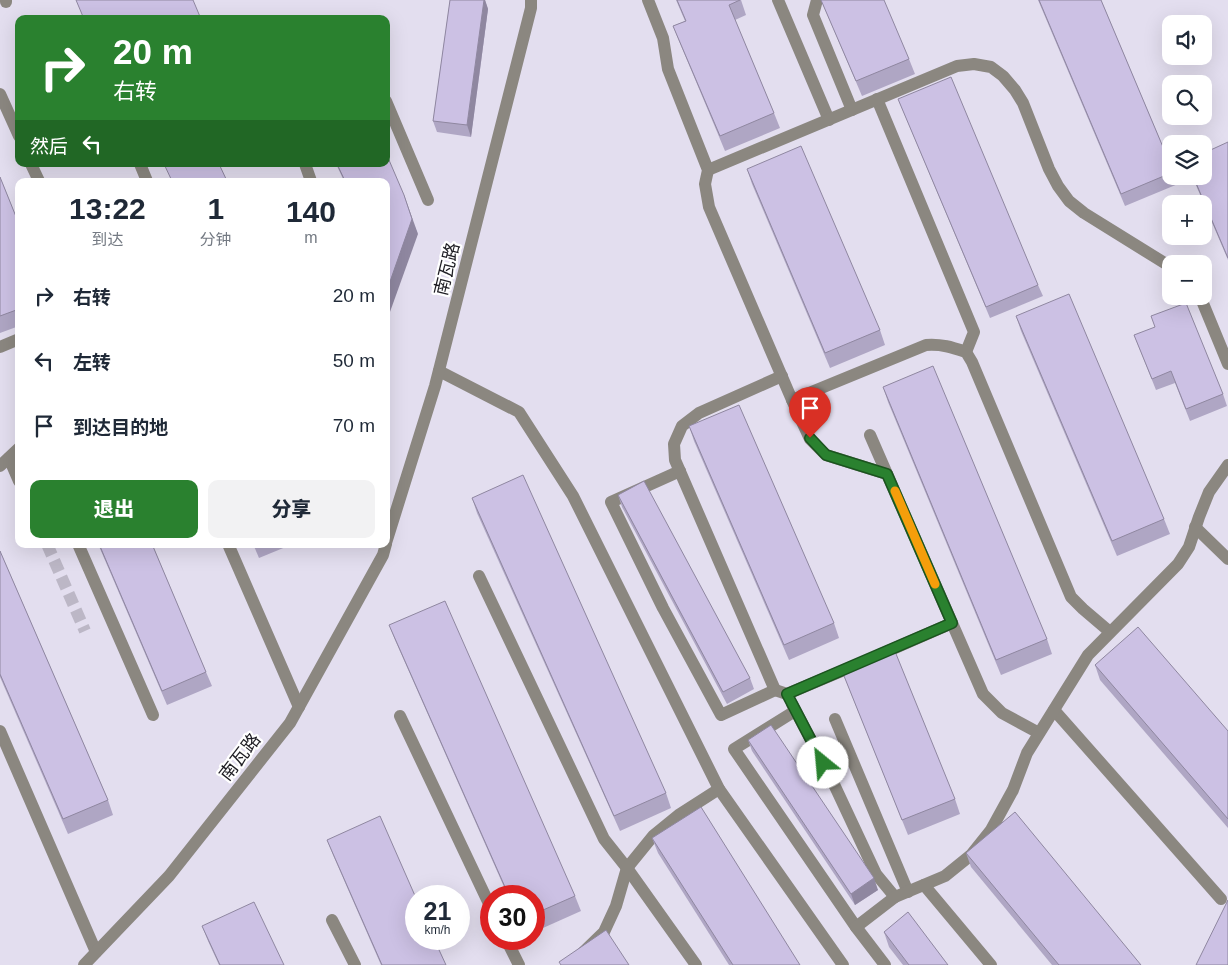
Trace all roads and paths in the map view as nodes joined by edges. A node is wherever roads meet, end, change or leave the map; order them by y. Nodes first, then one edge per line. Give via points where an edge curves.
1 (531, 0) edge
2 (648, 0) edge
3 (778, 0) edge
4 (816, 0) edge
5 (0, 94) edge
6 (878, 99) junction
7 (390, 110) edge
8 (852, 110) junction
9 (829, 120) junction
10 (15, 127) edge
11 (708, 170) junction
12 (428, 200) dead end
13 (1162, 261) edge
14 (1204, 305) edge
15 (15, 341) edge
16 (0, 347) edge
17 (966, 352) junction
18 (1228, 364) edge
19 (439, 371) junction
20 (782, 376) junction
21 (792, 400) junction
22 (870, 435) dead end
23 (15, 452) edge
24 (4, 462) edge
25 (1228, 465) edge
26 (680, 471) junction
27 (887, 474) junction
28 (15, 476) edge
29 (1195, 527) junction
30 (390, 531) edge
31 (80, 548) edge
32 (230, 548) edge
33 (385, 548) edge
34 (1228, 560) edge
35 (479, 576) dead end
36 (952, 623) junction
37 (1110, 632) junction
38 (781, 692) junction
39 (299, 707) junction
40 (1054, 710) junction
41 (795, 711) junction
42 (154, 715) dead end
43 (400, 716) dead end
44 (835, 719) dead end
45 (0, 731) edge
46 (1040, 733) junction
47 (719, 789) junction
48 (627, 868) junction
49 (480, 885) edge
50 (924, 885) junction
51 (908, 892) junction
52 (895, 897) junction
53 (1221, 899) dead end
54 (332, 920) dead end
55 (856, 927) junction
56 (512, 950) edge
57 (96, 952) junction
58 (84, 965) edge
59 (355, 965) edge
60 (519, 965) edge
61 (570, 965) edge
62 (696, 965) edge
63 (843, 965) edge
64 (885, 965) edge
65 (991, 965) edge

1 - 19 street, 南瓦路
2 - 11 street via 663,38 668,69
3 - 9 street
4 - 8 street via 813,15
5 - 10 street
6 - 8 street
6 - 13 street via 957,66 991,67 1003,76 1023,103 1049,169 1069,201
6 - 17 street via 974,332
7 - 12 street
8 - 9 street
9 - 11 street
11 - 20 street via 705,184 709,206
14 - 18 street
15 - 16 street
17 - 21 street via 938,344 926,345
17 - 37 street via 1071,597
19 - 30 street, 南瓦路
19 - 47 street via 518,412 573,496
20 - 21 street
20 - 26 street via 699,413 682,426 674,444
21 - 27 street via 810,438 826,455
22 - 27 street
23 - 24 street
24 - 28 street
25 - 29 street via 1209,492
26 - 38 street
26 - 38 street via 611,502 720,715
27 - 36 street
29 - 34 street
29 - 37 street via 1178,564
31 - 42 street
32 - 39 street
33 - 39 street, 南瓦路
35 - 48 street via 604,839
36 - 38 street
36 - 46 street via 983,694 1002,713
37 - 40 street via 1088,655
38 - 41 street
39 - 57 street, 南瓦路 via 290,723 169,876
40 - 46 street
40 - 53 street
41 - 52 street via 876,874
41 - 55 street via 734,749
43 - 49 street
44 - 51 street
45 - 57 street
46 - 50 street via 1027,753 1013,790 991,830 971,855 945,876
47 - 48 street via 680,814 654,836
47 - 63 street
48 - 61 street via 604,932
48 - 62 street
50 - 51 street
50 - 65 street
51 - 52 street
52 - 55 street
54 - 59 street
55 - 64 street
56 - 60 street
57 - 58 street, 南瓦路

